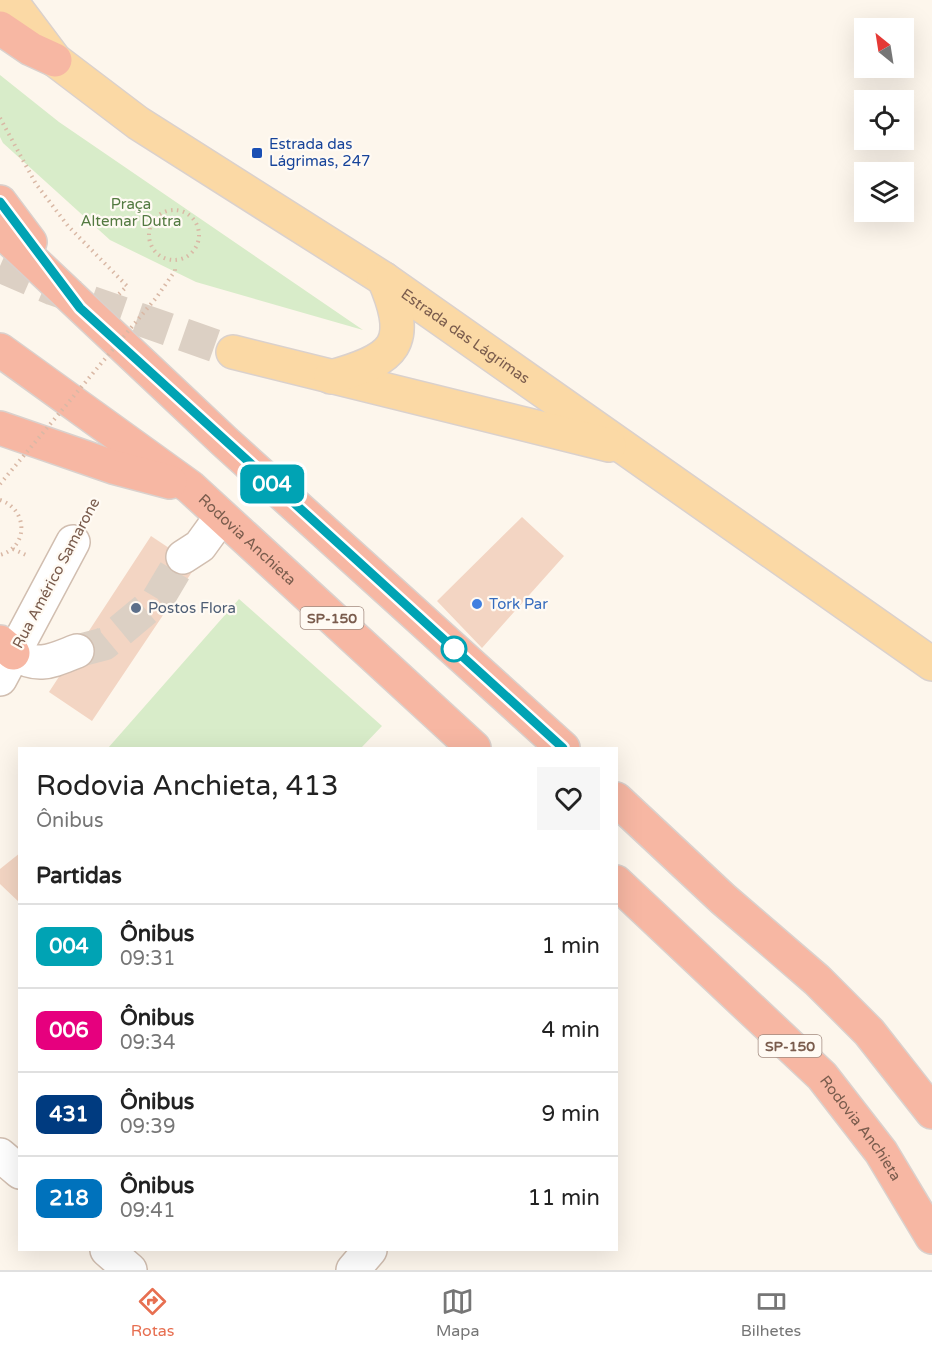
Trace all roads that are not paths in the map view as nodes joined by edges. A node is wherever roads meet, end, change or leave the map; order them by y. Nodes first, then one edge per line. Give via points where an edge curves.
1 (10, 0) edge
2 (0, 28) edge
3 (55, 60) junction
4 (0, 202) edge
5 (0, 230) edge
6 (384, 279) junction
7 (87, 314) junction
8 (2, 351) edge
9 (233, 352) tunnel mouth
10 (332, 376) junction
11 (0, 428) edge
12 (628, 449) junction
13 (190, 487) junction
14 (221, 517) junction
15 (73, 542) road end
16 (183, 557) tunnel mouth
17 (77, 651) tunnel mouth
18 (4, 658) edge
19 (932, 664) edge
20 (473, 747) edge
21 (561, 747) edge
22 (618, 801) edge
23 (618, 884) edge
24 (932, 1112) edge
25 (0, 1155) edge
26 (18, 1170) edge
27 (932, 1237) edge
28 (108, 1251) edge
29 (369, 1251) edge
30 (130, 1270) edge
31 (353, 1270) edge

1 - 3 main road, Estrada das Lágrimas
2 - 3 highway
3 - 6 main road, Estrada das Lágrimas via 138,123
4 - 7 highway
5 - 7 highway
6 - 10 main road via 396,306 399,326 395,342 384,357 368,367
6 - 12 main road, Estrada das Lágrimas
7 - 21 highway
8 - 13 highway, Rodovia Anchieta / SP-150
9 - 10 main road
10 - 12 main road
11 - 13 highway via 113,467
12 - 19 main road, Estrada das Lágrimas
13 - 14 highway, Rodovia Anchieta / SP-150
14 - 16 street via 200,546
14 - 20 highway, Rodovia Anchieta / SP-150
15 - 18 street, Rua Américo Samarone
17 - 18 street via 42,664
22 - 24 highway via 817,980 869,1032
23 - 27 highway, Rodovia Anchieta / SP-150 via 822,1076 903,1184
25 - 26 street
28 - 30 street
29 - 31 street

